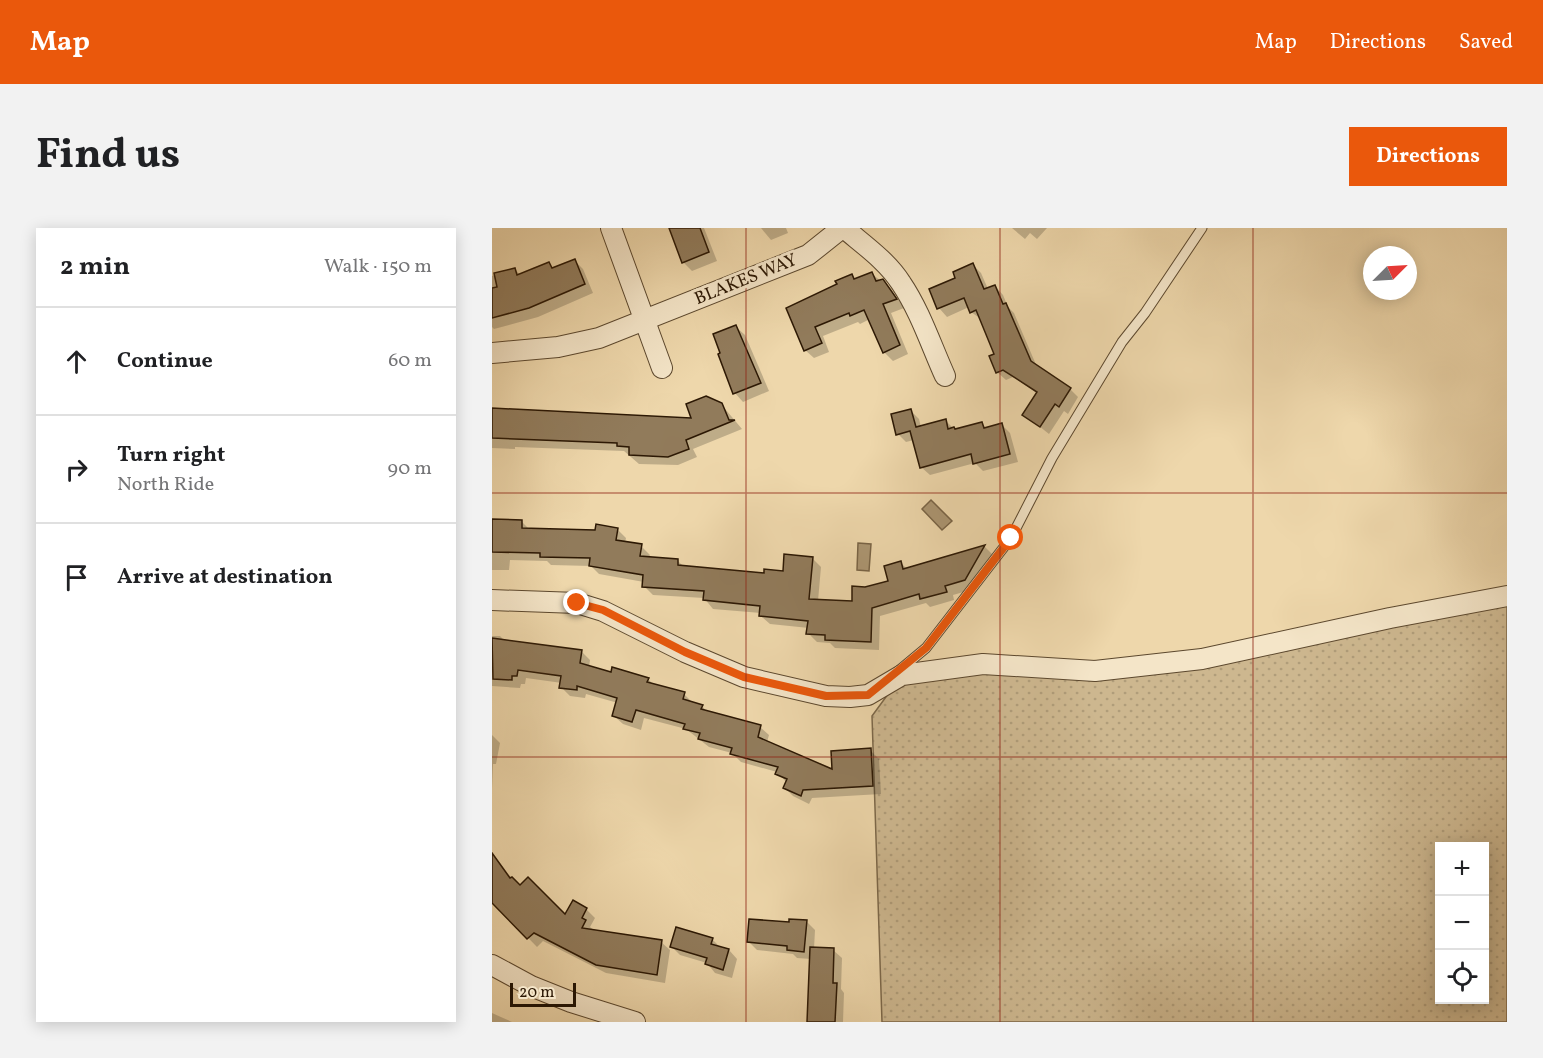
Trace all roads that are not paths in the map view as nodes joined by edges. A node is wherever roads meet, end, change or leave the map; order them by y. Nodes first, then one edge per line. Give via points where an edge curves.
1 (611, 228) edge
2 (843, 228) edge
3 (1202, 228) edge
4 (645, 321) junction
5 (492, 353) edge
6 (662, 368) dead end
7 (945, 376) dead end
8 (1507, 596) edge
9 (492, 600) edge
10 (868, 695) junction
11 (492, 965) edge
12 (634, 1022) edge

1 - 4 street
2 - 4 street, BLAKES WAY via 808,255
2 - 7 street via 885,263 901,283
3 - 10 lane via 1122,342 1052,458 1011,538 926,648
4 - 5 street, BLAKES WAY via 599,338 558,347
4 - 6 street
8 - 10 street via 1202,659 1095,671 982,664 902,675
9 - 10 street via 577,603 603,610 744,677 826,696
11 - 12 street via 531,986

